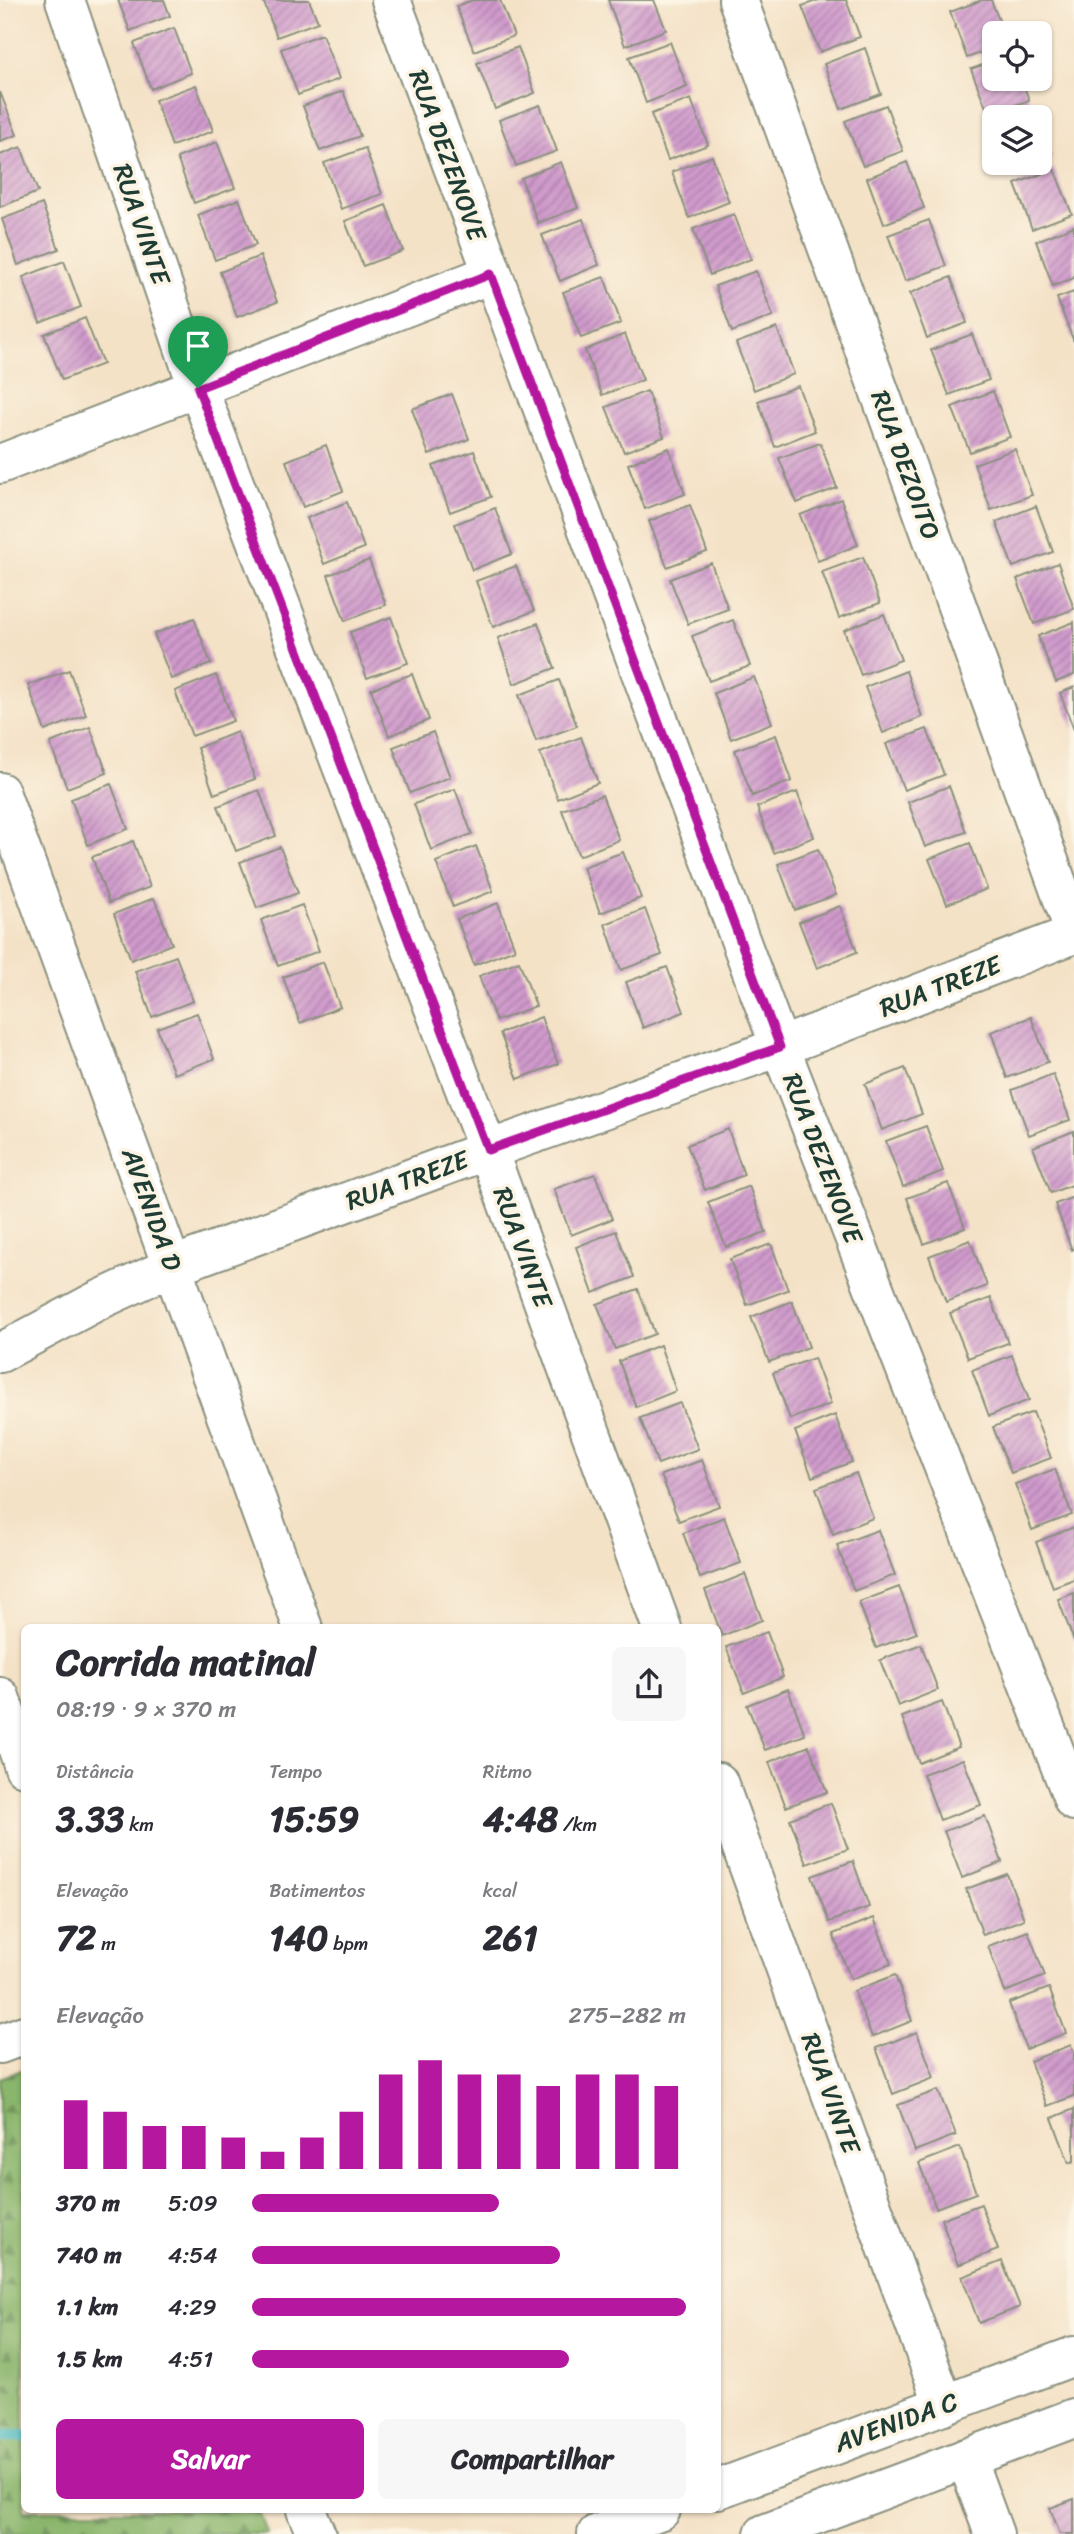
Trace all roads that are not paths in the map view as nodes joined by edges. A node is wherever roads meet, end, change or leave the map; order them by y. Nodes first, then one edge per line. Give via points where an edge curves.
1 (65, 0) edge
2 (391, 0) edge
3 (738, 0) edge
4 (491, 274) junction
5 (198, 388) junction
6 (0, 464) edge
7 (0, 792) edge
8 (1074, 932) edge
9 (780, 1047) junction
10 (488, 1150) junction
11 (173, 1266) junction
12 (0, 1353) edge
13 (302, 1624) edge
14 (661, 1624) edge
15 (0, 1697) edge
16 (21, 1758) edge
17 (721, 1790) edge
18 (1074, 1801) edge
19 (21, 2036) edge
20 (0, 2044) edge
21 (1074, 2356) edge
22 (944, 2405) junction
23 (1074, 2418) edge
24 (966, 2458) junction
25 (721, 2488) edge
26 (307, 2513) edge
27 (653, 2513) edge
28 (619, 2525) edge
29 (316, 2534) edge
30 (764, 2534) edge
31 (994, 2534) edge

1 - 5 street, RUA VINTE
2 - 4 street, RUA DEZENOVE
3 - 8 street, RUA DEZOITO
4 - 5 street
4 - 9 street, RUA DEZENOVE
5 - 6 street
5 - 10 street, RUA VINTE
7 - 11 street, AVENIDA D
8 - 9 street, RUA TREZE
9 - 10 street, RUA TREZE
9 - 18 street, RUA DEZENOVE
10 - 11 street, RUA TREZE
10 - 14 street, RUA VINTE
11 - 12 street, RUA TREZE
11 - 13 street, AVENIDA D
15 - 16 street
17 - 22 street, RUA VINTE
19 - 20 street
21 - 22 street, AVENIDA C
22 - 25 street, AVENIDA C
23 - 24 street
24 - 30 street
24 - 31 street
26 - 29 street
27 - 28 street

